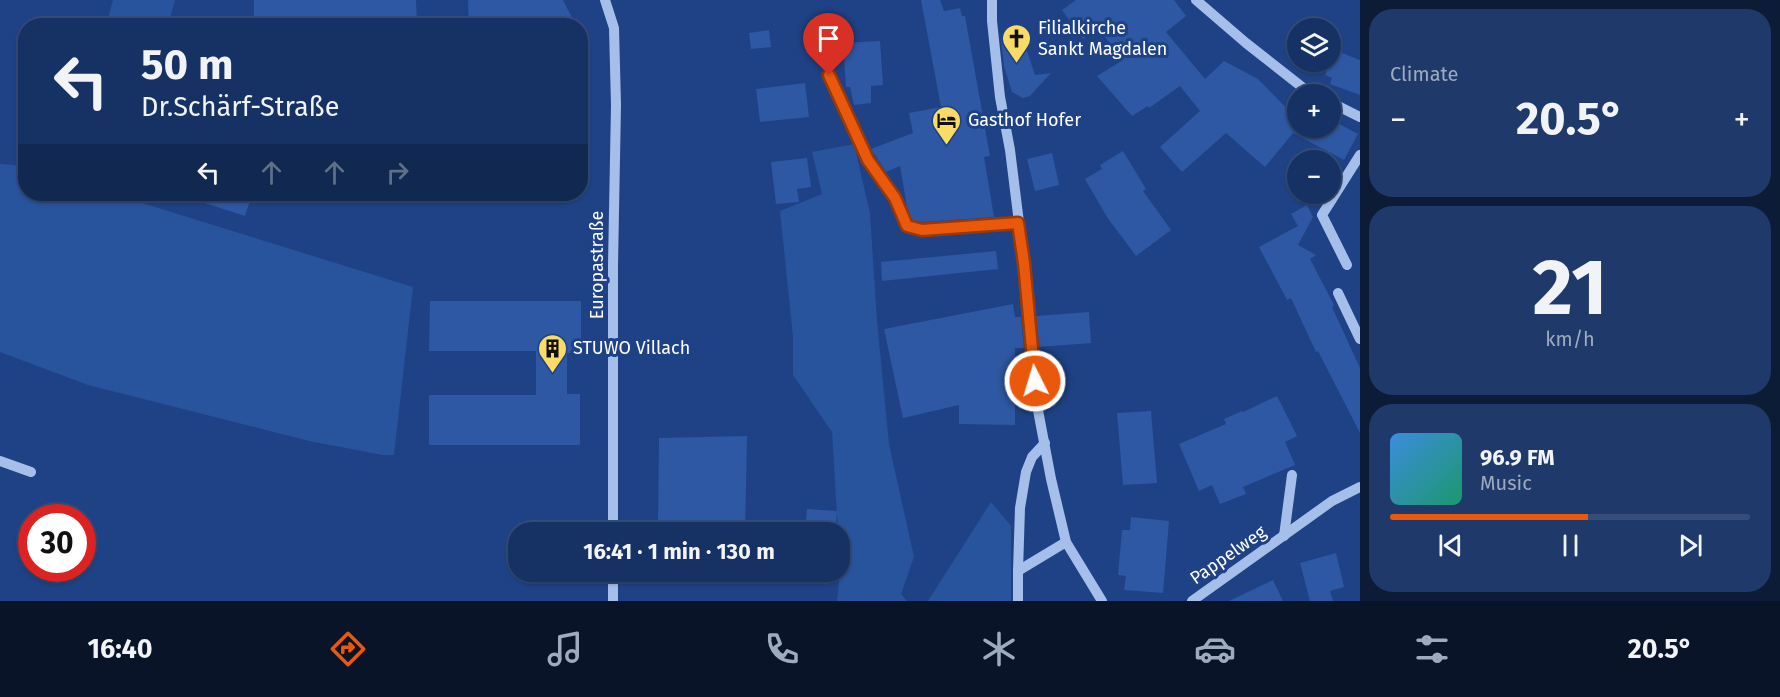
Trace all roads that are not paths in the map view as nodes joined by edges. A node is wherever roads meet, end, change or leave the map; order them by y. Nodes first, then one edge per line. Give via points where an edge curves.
1 (605, 0) edge
2 (992, 0) edge
3 (1196, 0) edge
4 (829, 75) dead end
5 (1298, 84) edge
6 (1341, 108) edge
7 (1360, 117) edge
8 (1360, 155) edge
9 (1018, 223) junction
10 (1347, 265) dead end
11 (1338, 293) dead end
12 (1360, 339) edge
13 (1045, 443) junction
14 (0, 461) edge
15 (31, 472) dead end
16 (1292, 476) dead end
17 (1360, 487) edge
18 (613, 522) edge
19 (1284, 536) junction
20 (1066, 542) junction
21 (1018, 571) junction
22 (613, 582) edge
23 (613, 601) edge
24 (1018, 601) edge
25 (1102, 601) edge
26 (1192, 601) edge

1 - 18 street, Europastraße via 614,28 616,105
2 - 9 street via 1000,97
3 - 5 street
4 - 9 street via 868,160 895,198 907,226 922,230
6 - 7 street
8 - 10 street via 1322,215
9 - 13 street via 1037,405
11 - 12 street
13 - 20 street
13 - 21 street via 1032,457 1026,472 1020,508
14 - 15 street
16 - 19 street, Pappelweg
17 - 19 street, Pappelweg via 1332,501
19 - 26 street, Pappelweg
20 - 21 street
20 - 25 street
21 - 24 street
22 - 23 street

